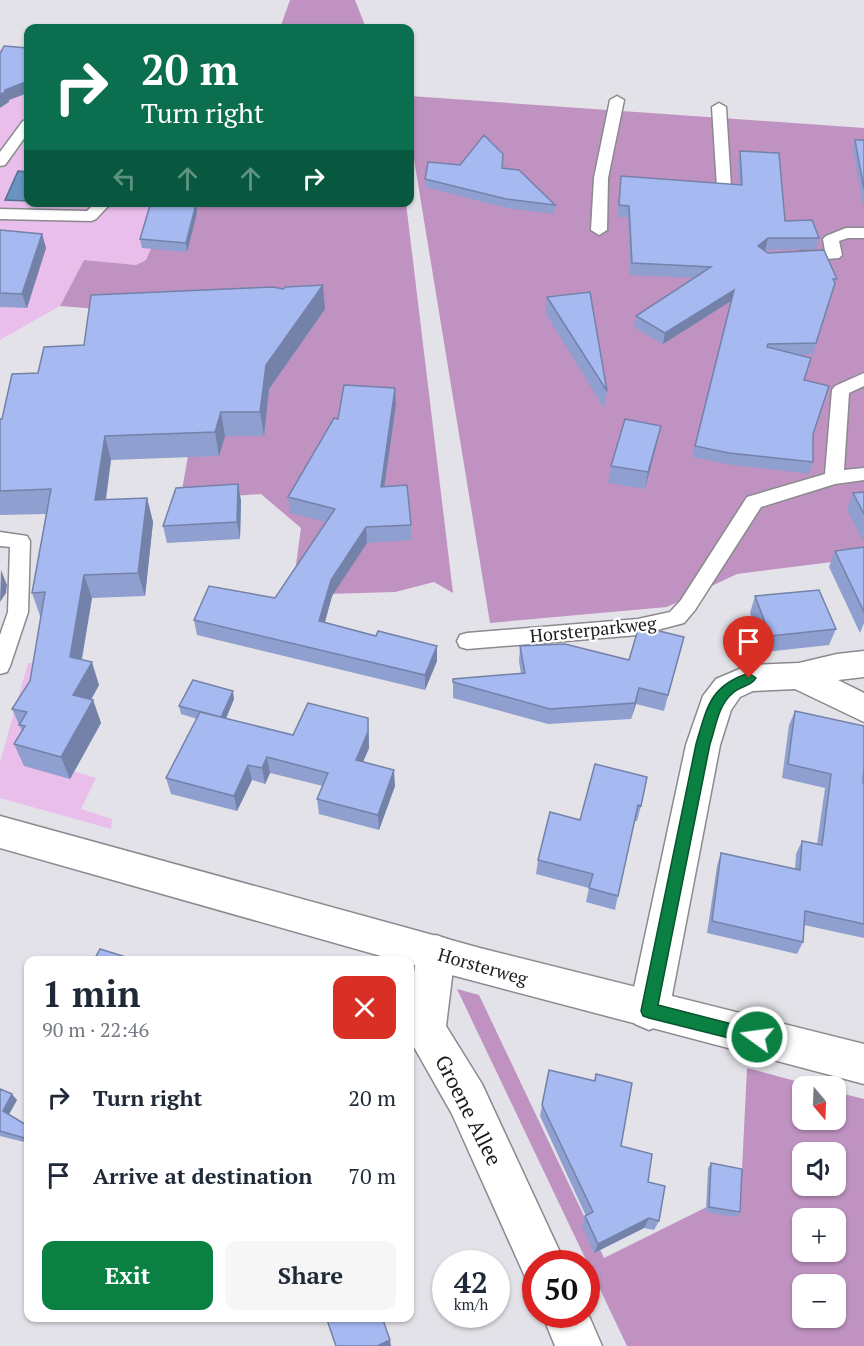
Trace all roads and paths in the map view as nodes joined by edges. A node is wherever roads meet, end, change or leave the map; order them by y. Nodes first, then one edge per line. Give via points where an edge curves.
1 (617, 100) dead end
2 (719, 107) dead end
3 (24, 129) edge
4 (0, 162) edge
5 (724, 187) edge
6 (100, 207) edge
7 (0, 214) edge
8 (600, 230) dead end
9 (864, 233) edge
10 (788, 256) edge
11 (864, 379) edge
12 (864, 474) edge
13 (834, 478) junction
14 (0, 539) edge
15 (467, 641) dead end
16 (864, 664) edge
17 (0, 666) edge
18 (799, 676) junction
19 (864, 708) edge
20 (0, 832) edge
21 (436, 953) junction
22 (649, 1011) junction
23 (864, 1064) edge
24 (536, 1250) edge
25 (571, 1328) edge
26 (579, 1346) edge

1 - 8 lane via 601,178
2 - 5 lane
3 - 4 lane
6 - 7 lane via 92,216
9 - 10 lane via 846,233 831,239 834,255
11 - 13 lane via 841,390
12 - 13 lane, Horsterparkweg
13 - 15 lane, Horsterparkweg via 754,502 677,618 638,627
14 - 17 lane via 20,541 18,612
16 - 18 street
18 - 19 street
18 - 22 street via 749,678 728,688 715,706 703,744
20 - 21 street, Horsterweg
21 - 22 street, Horsterweg
21 - 24 street, Groene Allee via 425,1029 467,1099
22 - 23 street, Horsterweg
25 - 26 street

